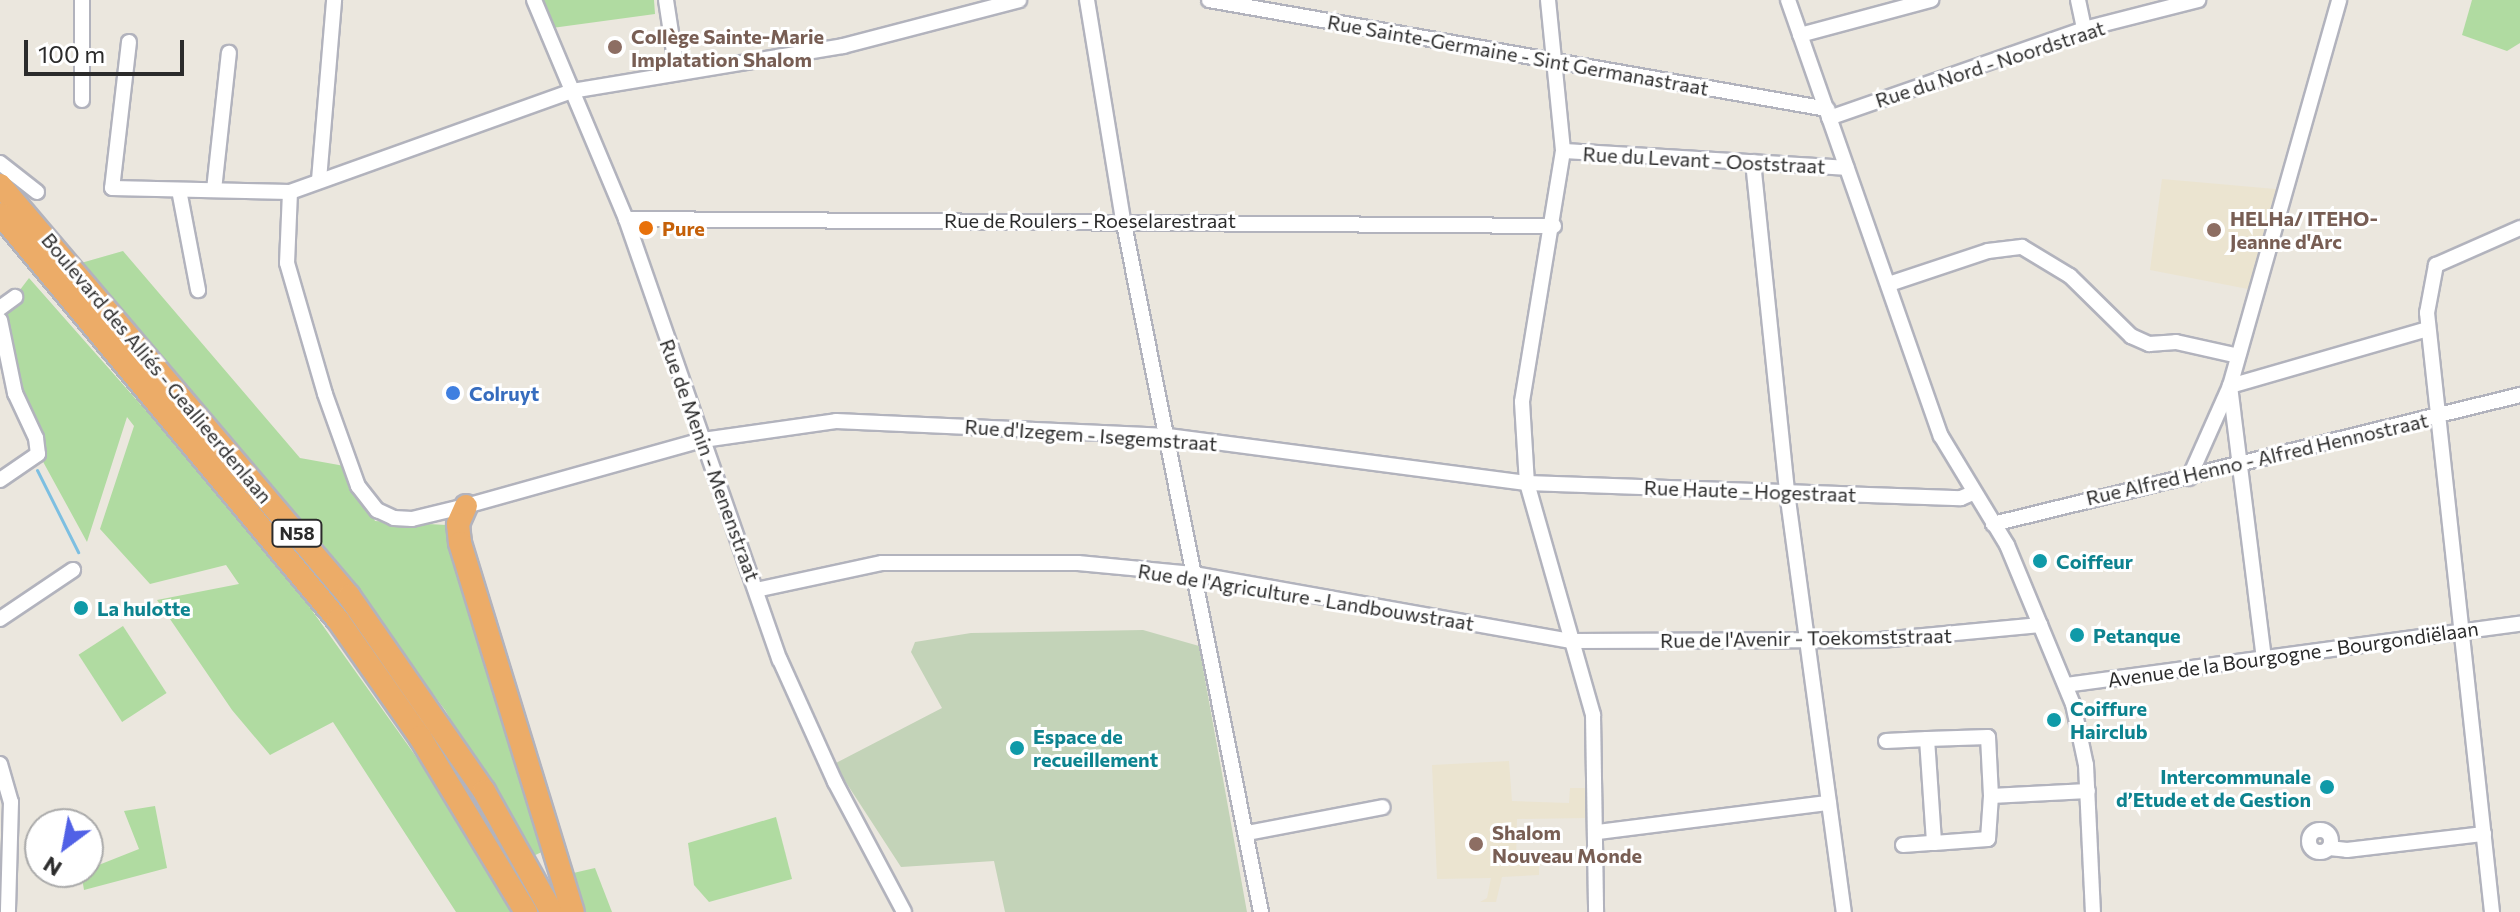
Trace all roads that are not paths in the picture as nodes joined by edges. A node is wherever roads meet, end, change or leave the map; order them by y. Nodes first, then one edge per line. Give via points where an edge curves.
1 (82, 0) edge
2 (334, 0) edge
3 (534, 0) edge
4 (666, 0) edge
5 (1019, 0) edge
6 (1087, 0) edge
7 (1209, 0) edge
8 (1548, 0) edge
9 (1788, 0) edge
10 (1931, 0) edge
11 (2078, 0) edge
12 (2198, 0) edge
13 (2339, 0) edge
14 (1265, 5) edge
15 (980, 7) edge
16 (2084, 29) junction
17 (1800, 35) junction
18 (129, 42) dead end
19 (229, 53) dead end
20 (1557, 63) junction
21 (677, 72) junction
22 (572, 91) junction
23 (82, 100) dead end
24 (1828, 113) junction
25 (1563, 151) junction
26 (1753, 162) junction
27 (0, 163) edge
28 (1846, 168) junction
29 (319, 180) junction
30 (0, 185) edge
31 (179, 190) junction
32 (214, 190) junction
33 (37, 192) dead end
34 (290, 192) junction
35 (0, 214) edge
36 (626, 219) junction
37 (1123, 219) junction
38 (1554, 226) junction
39 (2520, 228) edge
40 (0, 230) edge
41 (1880, 256) junction
42 (1908, 278) junction
43 (1889, 284) junction
44 (62, 289) junction
45 (198, 290) dead end
46 (15, 297) dead end
47 (0, 308) edge
48 (0, 320) edge
49 (2428, 329) junction
50 (2234, 355) junction
51 (2230, 386) junction
52 (2520, 395) edge
53 (2440, 416) junction
54 (1169, 436) junction
55 (703, 440) junction
56 (2238, 466) junction
57 (2189, 478) junction
58 (0, 480) edge
59 (1527, 483) junction
60 (1787, 492) junction
61 (1973, 493) junction
62 (466, 506) junction
63 (1993, 524) junction
64 (73, 570) dead end
65 (1195, 574) junction
66 (756, 590) junction
67 (0, 619) edge
68 (2520, 624) edge
69 (2040, 625) junction
70 (2463, 632) junction
71 (1570, 641) junction
72 (1810, 642) junction
73 (2264, 658) junction
74 (2066, 685) junction
75 (1927, 739) junction
76 (1886, 741) dead end
77 (0, 764) edge
78 (2088, 791) junction
79 (1991, 796) junction
80 (1829, 803) junction
81 (1383, 807) dead end
82 (1598, 832) junction
83 (1247, 833) junction
84 (2484, 834) junction
85 (1934, 843) junction
86 (1903, 845) dead end
87 (2329, 848) dead end
88 (8, 912) edge
89 (526, 912) edge
90 (552, 912) edge
91 (573, 912) edge
92 (904, 912) edge
93 (1261, 912) edge
94 (1596, 912) edge
95 (1844, 912) edge
96 (2093, 912) edge
97 (2492, 912) edge

1 - 23 street
2 - 29 street
3 - 22 street, Rue de Menin - Menenstraat
4 - 21 street
5 - 15 street
6 - 37 street
7 - 14 street, Rue Sainte-Germaine - Sint Germanastraat
8 - 20 street
9 - 17 street
10 - 17 street
11 - 16 street
12 - 16 street, Rue du Nord - Noordstraat
13 - 50 street
14 - 20 street, Rue Sainte-Germaine - Sint Germanastraat
15 - 21 street via 843,46
16 - 24 street, Rue du Nord - Noordstraat
17 - 24 street
18 - 31 street via 112,188
19 - 32 street
20 - 24 street, Rue Sainte-Germaine - Sint Germanastraat
20 - 25 street
21 - 22 street
22 - 29 street
22 - 36 street, Rue de Menin - Menenstraat
24 - 28 street
25 - 26 street, Rue du Levant - Ooststraat
25 - 38 street
26 - 28 street, Rue du Levant - Ooststraat
26 - 60 street
27 - 33 street
28 - 41 street
29 - 34 street
30 - 90 highway, Boulevard des Alliés - Geallieerdenlaan / N58 via 349,596 484,791
31 - 32 street
31 - 45 street
32 - 34 street
34 - 62 street, Rue d'Izegem - Isegemstraat via 287,263 358,486 377,510 394,518
35 - 44 highway, Boulevard des Alliés - Geallieerdenlaan / N58
36 - 37 street, Rue de Roulers - Roeselarestraat
36 - 55 street, Rue de Menin - Menenstraat
37 - 38 street, Rue de Roulers - Roeselarestraat
37 - 54 street
38 - 59 street via 1522,402
39 - 49 street via 2436,265 2428,290
40 - 44 highway
41 - 42 street
41 - 43 street
42 - 43 street
42 - 50 street via 1988,251 2022,247 2070,276 2131,336 2149,344 2176,342
43 - 61 street via 1941,436
44 - 89 highway, Boulevard des Alliés - Geallieerdenlaan / N58 via 338,620 420,737
46 - 47 street
48 - 58 street via 15,393 38,448 27,466
49 - 51 street
49 - 53 street
50 - 51 street
51 - 56 street
51 - 57 street
52 - 53 street, Rue Alfred Henno - Alfred Hennostraat
53 - 56 street, Rue Alfred Henno - Alfred Hennostraat
53 - 70 street
54 - 55 street, Rue d'Izegem - Isegemstraat via 836,421
54 - 59 street, Rue d'Izegem - Isegemstraat
54 - 65 street
55 - 62 street, Rue d'Izegem - Isegemstraat
55 - 66 street, Rue de Menin - Menenstraat
56 - 57 street, Rue Alfred Henno - Alfred Hennostraat
56 - 73 street
57 - 63 street, Rue Alfred Henno - Alfred Hennostraat
59 - 60 street, Rue Haute - Hogestraat
59 - 71 street
60 - 61 street, Rue Haute - Hogestraat via 1961,498
60 - 72 street
61 - 63 street
62 - 91 highway via 458,524 460,543
63 - 69 street
64 - 67 street
65 - 66 street, Rue de l'Agriculture - Landbouwstraat via 1078,563 882,563
65 - 71 street, Rue de l'Agriculture - Landbouwstraat
65 - 83 street
66 - 92 street, Rue de Menin - Menenstraat via 827,765
68 - 70 street, Avenue de la Bourgogne - Bourgondiëlaan
69 - 72 street, Rue de l'Avenir - Toekomststraat
69 - 74 street
70 - 73 street, Avenue de la Bourgogne - Bourgondiëlaan
70 - 84 street
71 - 72 street, Rue de l'Avenir - Toekomststraat
71 - 82 street via 1593,715
72 - 80 street
73 - 74 street, Avenue de la Bourgogne - Bourgondiëlaan
74 - 78 street via 2082,732
75 - 76 street
75 - 79 street via 1988,737
75 - 85 street
77 - 88 street via 11,802
78 - 79 street
78 - 96 street
79 - 85 street via 1988,839
80 - 82 street
80 - 95 street
81 - 83 street
82 - 94 street
83 - 93 street
84 - 87 street
84 - 97 street
85 - 86 street

